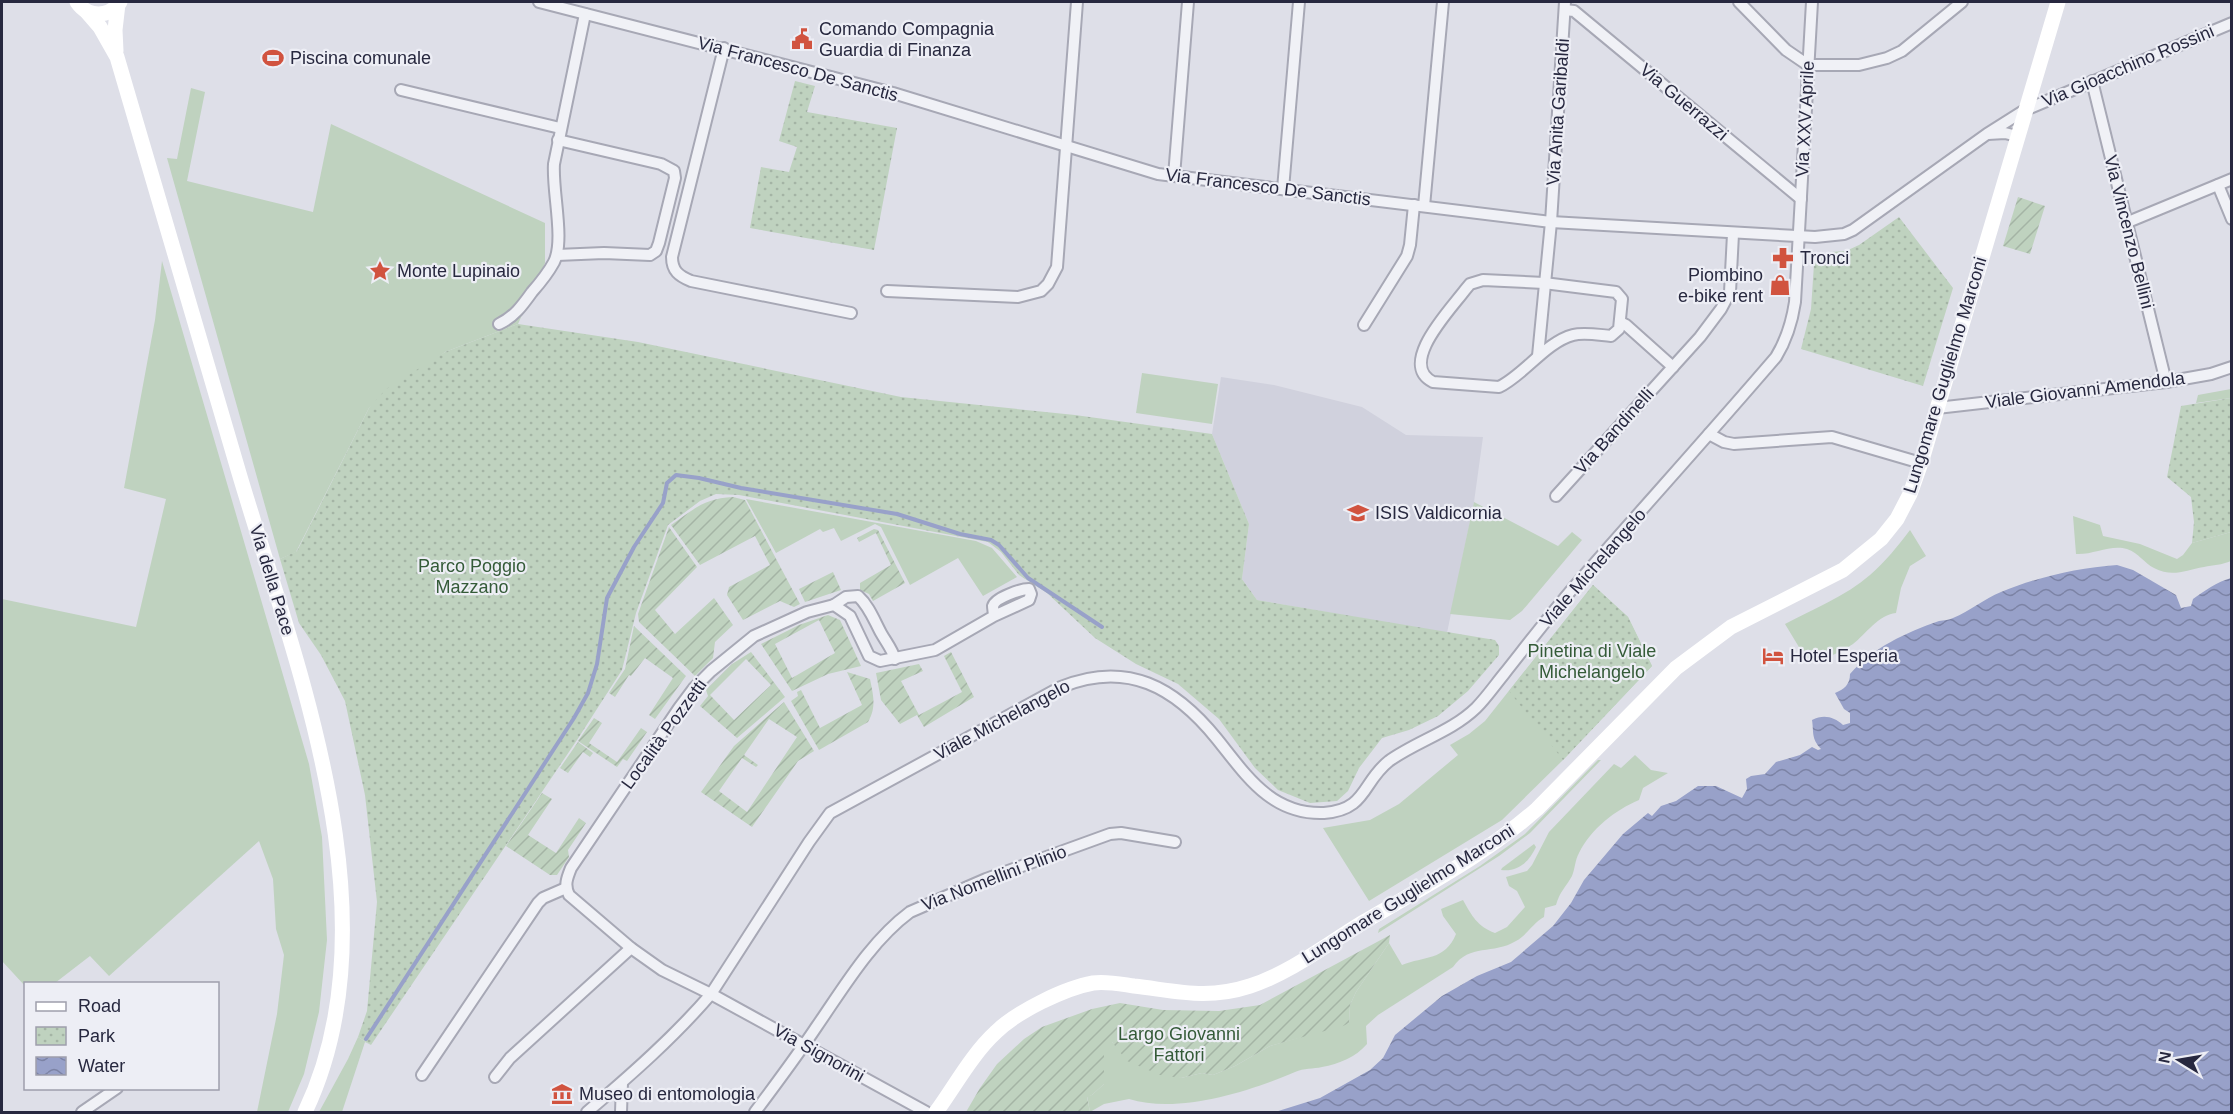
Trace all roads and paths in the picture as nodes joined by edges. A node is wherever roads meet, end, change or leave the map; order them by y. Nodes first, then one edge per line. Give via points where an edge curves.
1 (540, 2) edge
2 (1077, 2) edge
3 (1188, 2) edge
4 (1299, 2) edge
5 (1443, 2) edge
6 (1739, 2) edge
7 (1812, 2) edge
8 (1962, 2) edge
9 (2058, 2) edge
10 (119, 3) edge
11 (80, 5) edge
12 (1565, 5) edge
13 (585, 14) junction
14 (2232, 23) edge
15 (724, 48) junction
16 (117, 57) junction
17 (1808, 65) junction
18 (2092, 81) junction
19 (401, 90) dead end
20 (2025, 110) junction
21 (561, 128) junction
22 (1988, 134) junction
23 (2017, 136) junction
24 (558, 140) junction
25 (1067, 145) junction
26 (1174, 176) junction
27 (2232, 179) edge
28 (2218, 185) junction
29 (1283, 189) junction
30 (1801, 199) junction
31 (1419, 206) junction
32 (2232, 219) edge
33 (1551, 222) junction
34 (2128, 222) junction
35 (1733, 234) junction
36 (1799, 237) junction
37 (556, 255) junction
38 (1544, 283) junction
39 (886, 291) dead end
40 (851, 313) dead end
41 (1620, 322) junction
42 (499, 324) dead end
43 (1364, 325) dead end
44 (1538, 357) junction
45 (1673, 367) junction
46 (2232, 368) edge
47 (2166, 382) junction
48 (1937, 408) junction
49 (1709, 434) junction
50 (1921, 463) junction
51 (1556, 496) dead end
52 (834, 605) junction
53 (993, 616) dead end
54 (895, 659) junction
55 (1175, 842) dead end
56 (566, 888) junction
57 (631, 948) junction
58 (711, 994) junction
59 (804, 1046) junction
60 (422, 1075) dead end
61 (495, 1077) dead end
62 (622, 1083) junction
63 (116, 1090) edge
64 (82, 1113) edge
65 (305, 1113) edge
66 (587, 1113) edge
67 (621, 1113) edge
68 (755, 1113) edge
69 (926, 1113) edge
70 (936, 1113) edge

1 - 13 street, Via Francesco De Sanctis
2 - 25 street
3 - 26 street
4 - 29 street
5 - 31 street
6 - 17 street via 1786,50
7 - 17 street, Via XXV Aprile
8 - 17 street via 1902,51 1887,58 1859,65
9 - 20 street, Lungomare Guglielmo Marconi
10 - 11 street via 102,15
10 - 16 street, Via della Pace
11 - 16 street, Via della Pace via 100,27
12 - 30 street, Via Guerrazzi
12 - 33 street, Via Anita Garibaldi
13 - 15 street, Via Francesco De Sanctis
13 - 21 street
14 - 18 street, Via Gioacchino Rossini
15 - 25 street, Via Francesco De Sanctis
15 - 40 street via 672,257 675,271 691,281
16 - 65 street, Via della Pace via 299,672 331,803 340,870 339,992 326,1059
17 - 30 street, Via XXV Aprile
18 - 20 street, Via Gioacchino Rossini
18 - 34 street, Via Vincenzo Bellini
19 - 21 street
20 - 22 street, Via Francesco De Sanctis
20 - 23 street, Lungomare Guglielmo Marconi
21 - 24 street
22 - 23 street
22 - 36 street, Via Francesco De Sanctis via 1853,230 1835,236
23 - 48 street, Lungomare Guglielmo Marconi
24 - 37 street via 553,178
24 - 37 street via 665,165 674,171 675,178 659,243 650,255
25 - 26 street, Via Francesco De Sanctis
25 - 39 street via 1057,267 1041,291 1018,297
26 - 29 street, Via Francesco De Sanctis
27 - 28 street
28 - 32 street
28 - 34 street
29 - 31 street, Via Francesco De Sanctis
30 - 36 street, Via XXV Aprile
31 - 33 street, Via Francesco De Sanctis
31 - 43 street via 1407,256
33 - 35 street, Via Francesco De Sanctis
33 - 38 street, Via Anita Garibaldi
34 - 47 street, Via Vincenzo Bellini
35 - 36 street, Via Francesco De Sanctis
35 - 45 street, Via Bandinelli via 1727,299
36 - 49 street, Viale Michelangelo via 1795,302 1786,341
37 - 42 street via 519,309
38 - 41 street via 1616,292 1622,299
38 - 44 street, Via Anita Garibaldi
38 - 44 street via 1483,280 1470,284 1423,348 1420,364 1423,375 1433,382 1499,387
41 - 44 street via 1611,336 1572,335
41 - 45 street
45 - 51 street, Via Bandinelli
46 - 47 street, Viale Giovanni Amendola
47 - 48 street, Viale Giovanni Amendola
48 - 50 street, Lungomare Guglielmo Marconi
49 - 50 street via 1734,444 1832,437
49 - 58 street, Viale Michelangelo via 1573,589 1477,707 1387,763 1347,808 1302,812 1264,793 1191,711 1159,687 1112,675 1080,679 830,813
50 - 70 street, Lungomare Guglielmo Marconi via 1897,519 1881,539 1843,570 1731,627 1676,668 1537,809 1494,843 1312,954 1252,985 1202,995 1108,982 1076,988 1032,1008 996,1031
52 - 54 street via 850,616 869,656 880,662
52 - 54 street, Località Pozzetti via 854,595 862,599
52 - 56 street, Località Pozzetti via 807,612 754,636 698,683 571,868
53 - 54 street via 935,650
55 - 59 street, Via Nomellini Plinio via 1110,834 986,879 910,912 877,944
56 - 57 street via 569,895
56 - 60 street via 538,903
57 - 58 street via 670,975
57 - 61 street via 510,1058
58 - 59 street, Via Signorini
58 - 62 street, Viale Michelangelo
59 - 68 street, Via Nomellini Plinio
59 - 69 street, Via Signorini
62 - 66 street, Viale Michelangelo
62 - 67 street
63 - 64 street

